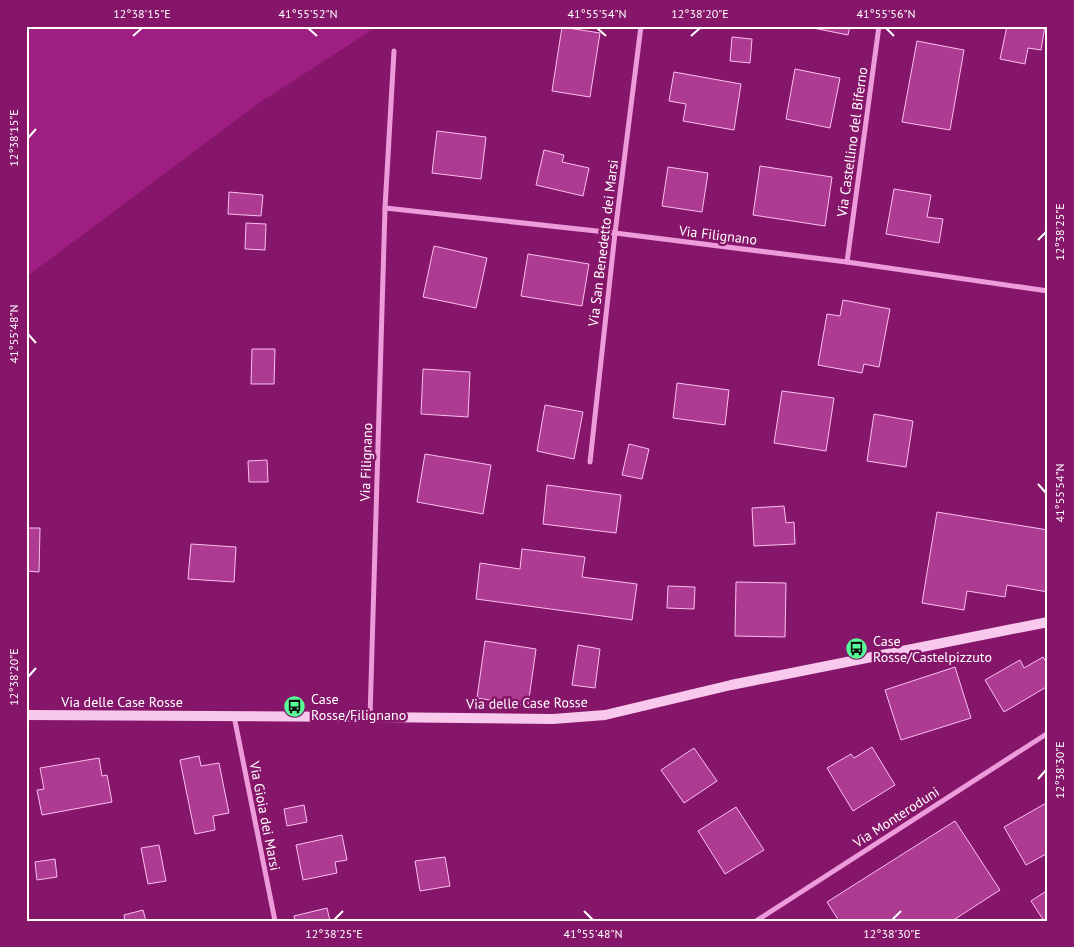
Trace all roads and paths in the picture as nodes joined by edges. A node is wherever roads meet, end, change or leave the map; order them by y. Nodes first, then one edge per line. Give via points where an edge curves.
1 (641, 26) edge
2 (879, 26) edge
3 (394, 51) dead end
4 (385, 208) junction
5 (615, 234) junction
6 (847, 262) junction
7 (1048, 292) edge
8 (590, 462) dead end
9 (1048, 622) edge
10 (26, 715) edge
11 (234, 716) junction
12 (370, 717) junction
13 (1048, 733) edge
14 (274, 921) edge
15 (756, 921) edge

1 - 5 street, Via San Benedetto dei Marsi
2 - 6 street, Via Castellino del Biferno
3 - 4 street, Via Filignano
4 - 5 street, Via Filignano
4 - 12 street, Via Filignano
5 - 6 street, Via Filignano
5 - 8 street, Via San Benedetto dei Marsi
6 - 7 street, Via Filignano
9 - 12 street, Via delle Case Rosse via 731,685 606,715 553,719
10 - 11 street, Via delle Case Rosse
11 - 12 street, Via delle Case Rosse
11 - 14 street, Via Gioia dei Marsi
13 - 15 street, Via Monteroduni

